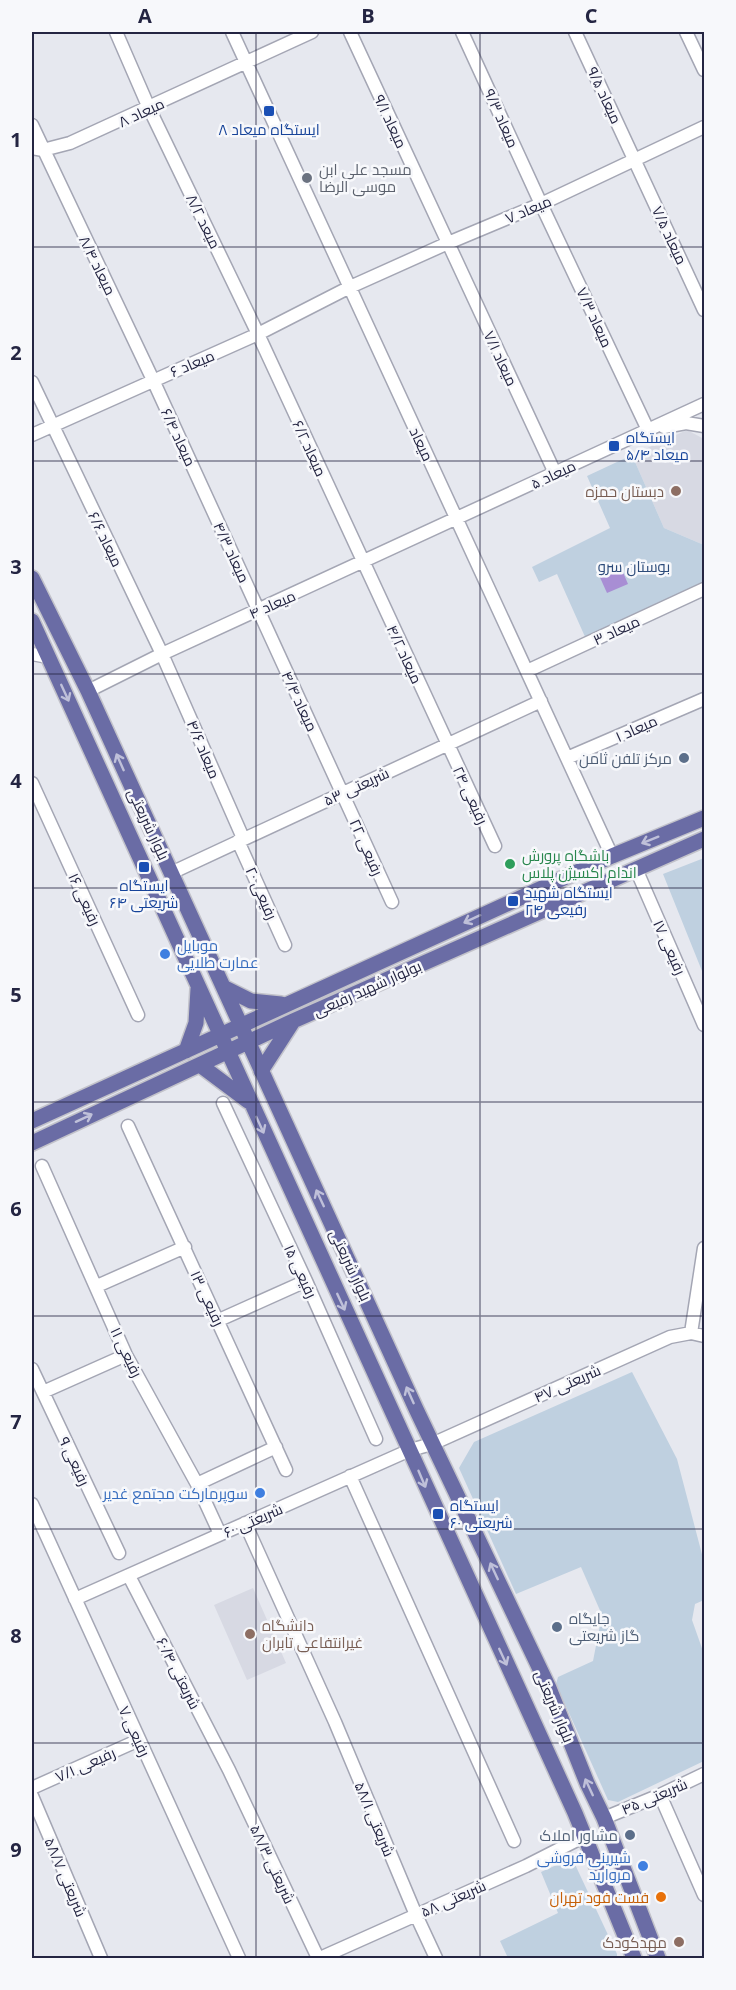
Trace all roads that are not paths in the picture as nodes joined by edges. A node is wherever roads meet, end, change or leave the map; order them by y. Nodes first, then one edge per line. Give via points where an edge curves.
1 (116, 32) edge
2 (232, 32) edge
3 (312, 32) edge
4 (350, 32) edge
5 (462, 32) edge
6 (575, 32) edge
7 (687, 32) edge
8 (246, 62) junction
9 (705, 70) edge
10 (149, 108) junction
11 (32, 124) edge
12 (705, 127) edge
13 (37, 149) edge
14 (635, 159) junction
15 (541, 204) junction
16 (448, 243) junction
17 (350, 287) junction
18 (705, 310) edge
19 (258, 334) junction
20 (153, 380) junction
21 (32, 382) edge
22 (705, 404) edge
23 (51, 424) junction
24 (705, 426) edge
25 (648, 430) junction
26 (32, 435) edge
27 (555, 473) junction
28 (205, 495) joint
29 (457, 518) junction
30 (362, 563) junction
31 (32, 578) edge
32 (705, 589) edge
33 (258, 610) junction
34 (32, 621) edge
35 (32, 654) edge
36 (162, 654) junction
37 (48, 657) junction
38 (527, 671) junction
39 (88, 691) junction
40 (705, 699) edge
41 (541, 701) junction
42 (447, 745) junction
43 (567, 758) junction
44 (32, 783) edge
45 (342, 792) junction
46 (705, 818) edge
47 (705, 839) edge
48 (238, 841) junction
49 (495, 846) dead end
50 (612, 856) junction
51 (636, 869) junction
52 (171, 873) junction
53 (392, 902) dead end
54 (285, 945) dead end
55 (199, 986) junction
56 (225, 988) junction
57 (693, 1000) junction
58 (284, 1005) junction
59 (705, 1009) edge
60 (138, 1015) dead end
61 (293, 1021) junction
62 (241, 1024) junction
63 (705, 1025) edge
64 (220, 1035) junction
65 (249, 1042) junction
66 (186, 1051) junction
67 (228, 1052) junction
68 (200, 1065) junction
69 (261, 1071) junction
70 (249, 1101) junction
71 (223, 1103) dead end
72 (32, 1121) edge
73 (128, 1126) dead end
74 (32, 1143) edge
75 (42, 1166) dead end
76 (185, 1247) junction
77 (705, 1248) edge
78 (306, 1281) junction
79 (96, 1286) junction
80 (219, 1320) junction
81 (691, 1334) junction
82 (705, 1336) edge
83 (126, 1355) junction
84 (32, 1369) edge
85 (43, 1392) junction
86 (376, 1439) dead end
87 (432, 1443) junction
88 (276, 1448) junction
89 (410, 1450) junction
90 (286, 1470) dead end
91 (350, 1476) junction
92 (197, 1484) junction
93 (32, 1504) edge
94 (245, 1523) junction
95 (220, 1534) junction
96 (119, 1553) dead end
97 (129, 1576) junction
98 (75, 1599) junction
99 (139, 1740) junction
100 (229, 1770) joint
101 (705, 1774) edge
102 (32, 1788) edge
103 (32, 1796) edge
104 (660, 1796) junction
105 (604, 1818) junction
106 (585, 1836) junction
107 (514, 1841) dead end
108 (705, 1895) edge
109 (416, 1915) junction
110 (101, 1959) edge
111 (239, 1959) edge
112 (319, 1959) edge
113 (436, 1959) edge
114 (634, 1959) edge
115 (658, 1959) edge

1 - 10 street, میعد ۸/۲
2 - 8 street, میعاد
3 - 8 street, میعاد ۸
4 - 16 street, میعاد ۹/۱
5 - 15 street, میعاد ۹/۳
6 - 14 street, میعاد ۹/۵
7 - 9 street
8 - 10 street, میعاد ۸
8 - 17 street, میعاد
10 - 13 street, میعاد ۸ via 70,143
10 - 19 street, میعد ۸/۲
11 - 13 street, میعاد ۸/۴
12 - 14 street, میعاد ۷
13 - 20 street, میعاد ۸/۴
14 - 15 street, میعاد ۷
14 - 18 street, میعاد ۷/۵
15 - 16 street, میعاد ۷
15 - 25 street, میعاد ۷/۳
16 - 17 street, میعاد ۷
16 - 27 street, میعاد ۷/۱
17 - 19 street, میعاد ۶
17 - 29 street, میعاد
19 - 20 street, میعاد ۶
19 - 30 street, میعاد ۶/۲
20 - 23 street, میعاد ۶
20 - 28 street, میعاد ۶/۴
21 - 23 street, میعاد ۶/۶
22 - 25 street
23 - 26 street, میعاد ۶
23 - 36 street, میعاد ۶/۶
24 - 25 street via 686,423
25 - 27 street, میعاد ۵
27 - 29 street, میعاد ۵
28 - 33 street, میعاد ۴/۳
29 - 30 street, میعاد ۴
29 - 38 street, میعاد
30 - 33 street, میعاد ۴
30 - 42 street, میعاد ۴/۲
31 - 39 main road, بلوار شریعتی
32 - 38 street, میعاد ۳
33 - 36 street, میعاد ۴
33 - 45 street, میعاد ۴/۴
34 - 37 main road, بلوار شریعتی
35 - 37 street
36 - 39 street, میعاد ۴
36 - 48 street, میعاد ۴/۶ via 243,838
37 -> 55 main road, بلوار شریعتی
38 - 41 street, میعاد
52 -> 39 main road, بلوار شریعتی
40 - 43 street, میعاد ۱
41 - 42 street, شریعتی ۵۳
41 - 43 street, میعاد
42 - 45 street, شریعتی ۵۳
42 - 49 street, رفیعی ۲۴
43 - 50 street, میعاد
44 - 60 street, رفیعی ۱۶
45 - 48 street, شریعتی ۵۳
45 - 53 street, رفیعی ۲۲
46 -> 50 main road, بولوار شهید رفیعی
47 - 51 main road, بولوار شهید رفیعی
48 - 52 street, شریعتی ۵۳
48 - 54 street, رفیعی ۲۰
50 -> 58 main road, بولوار شهید رفیعی
51 - 57 street, رفیعی ۱۷
51 - 61 main road, بولوار شهید رفیعی
52 - 56 main road, بلوار شریعتی
55 - 64 main road, بلوار شریعتی
55 - 66 main road via 196,1023
56 - 58 main road via 250,1001
56 - 62 main road, بلوار شریعتی
57 - 59 street
57 - 63 street, رفیعی ۱۷
58 - 62 main road, بولوار شهید رفیعی
61 - 65 main road, بولوار شهید رفیعی
61 - 69 main road
62 - 64 main road, بولوار شهید رفیعی
62 - 65 main road, بلوار شریعتی
64 - 66 main road, بولوار شهید رفیعی
64 - 67 main road, بلوار شریعتی
65 - 67 main road, بولوار شهید رفیعی
65 - 69 main road, بلوار شریعتی
66 - 72 main road, بولوار شهید رفیعی
67 - 68 main road, بولوار شهید رفیعی
67 - 70 main road, بلوار شریعتی
68 - 70 main road
74 -> 68 main road, بولوار شهید رفیعی
87 -> 69 main road, بلوار شریعتی
70 -> 89 main road, بلوار شریعتی
71 - 78 street, رفیعی ۱۵
73 - 76 street, رفیعی ۱۳
75 - 79 street, رفیعی ۱۱
76 - 79 street
76 - 80 street, رفیعی ۱۳
77 - 81 street
78 - 80 street
78 - 86 street, رفیعی ۱۵
79 - 83 street, رفیعی ۱۱
80 - 88 street, رفیعی ۱۳
81 - 82 street, شریعتی ۴۷
81 - 87 street, شریعتی ۴۷ via 670,1337
83 - 85 street
83 - 92 street, رفیعی ۱۱
84 - 85 street, رفیعی ۹
85 - 96 street, رفیعی ۹
87 - 89 street, شریعتی ۶۰
105 -> 87 main road, بلوار شریعتی via 549,1688
88 - 90 street, رفیعی ۱۳
88 - 92 street
89 - 91 street, شریعتی ۶۰
89 -> 106 main road, بلوار شریعتی
91 - 94 street, شریعتی ۶۰
91 - 107 street
92 - 95 street, رفیعی ۱۱
93 - 98 street, رفیعی ۷
94 - 95 street, شریعتی ۶۰
94 - 109 street, شریعتی ۵۸/۱
95 - 97 street, شریعتی ۶۰
97 - 98 street, شریعتی ۶۰
97 - 100 street, شریعتی ۶۰/۴
98 - 99 street, رفیعی ۷
99 - 102 street, رفیعی ۷/۱
99 - 111 street, رفیعی ۷
100 - 112 street, شریعتی ۵۸/۳
101 - 104 street, شریعتی ۴۵
103 - 110 street, شریعتی ۵۸/۷
104 - 105 street, شریعتی ۴۵
104 - 108 street
105 - 115 main road, بلوار شریعتی
106 - 109 street, شریعتی ۵۸
106 - 114 main road, بلوار شریعتی
109 - 112 street, شریعتی ۵۸
109 - 113 street, شریعتی ۵۸/۱

